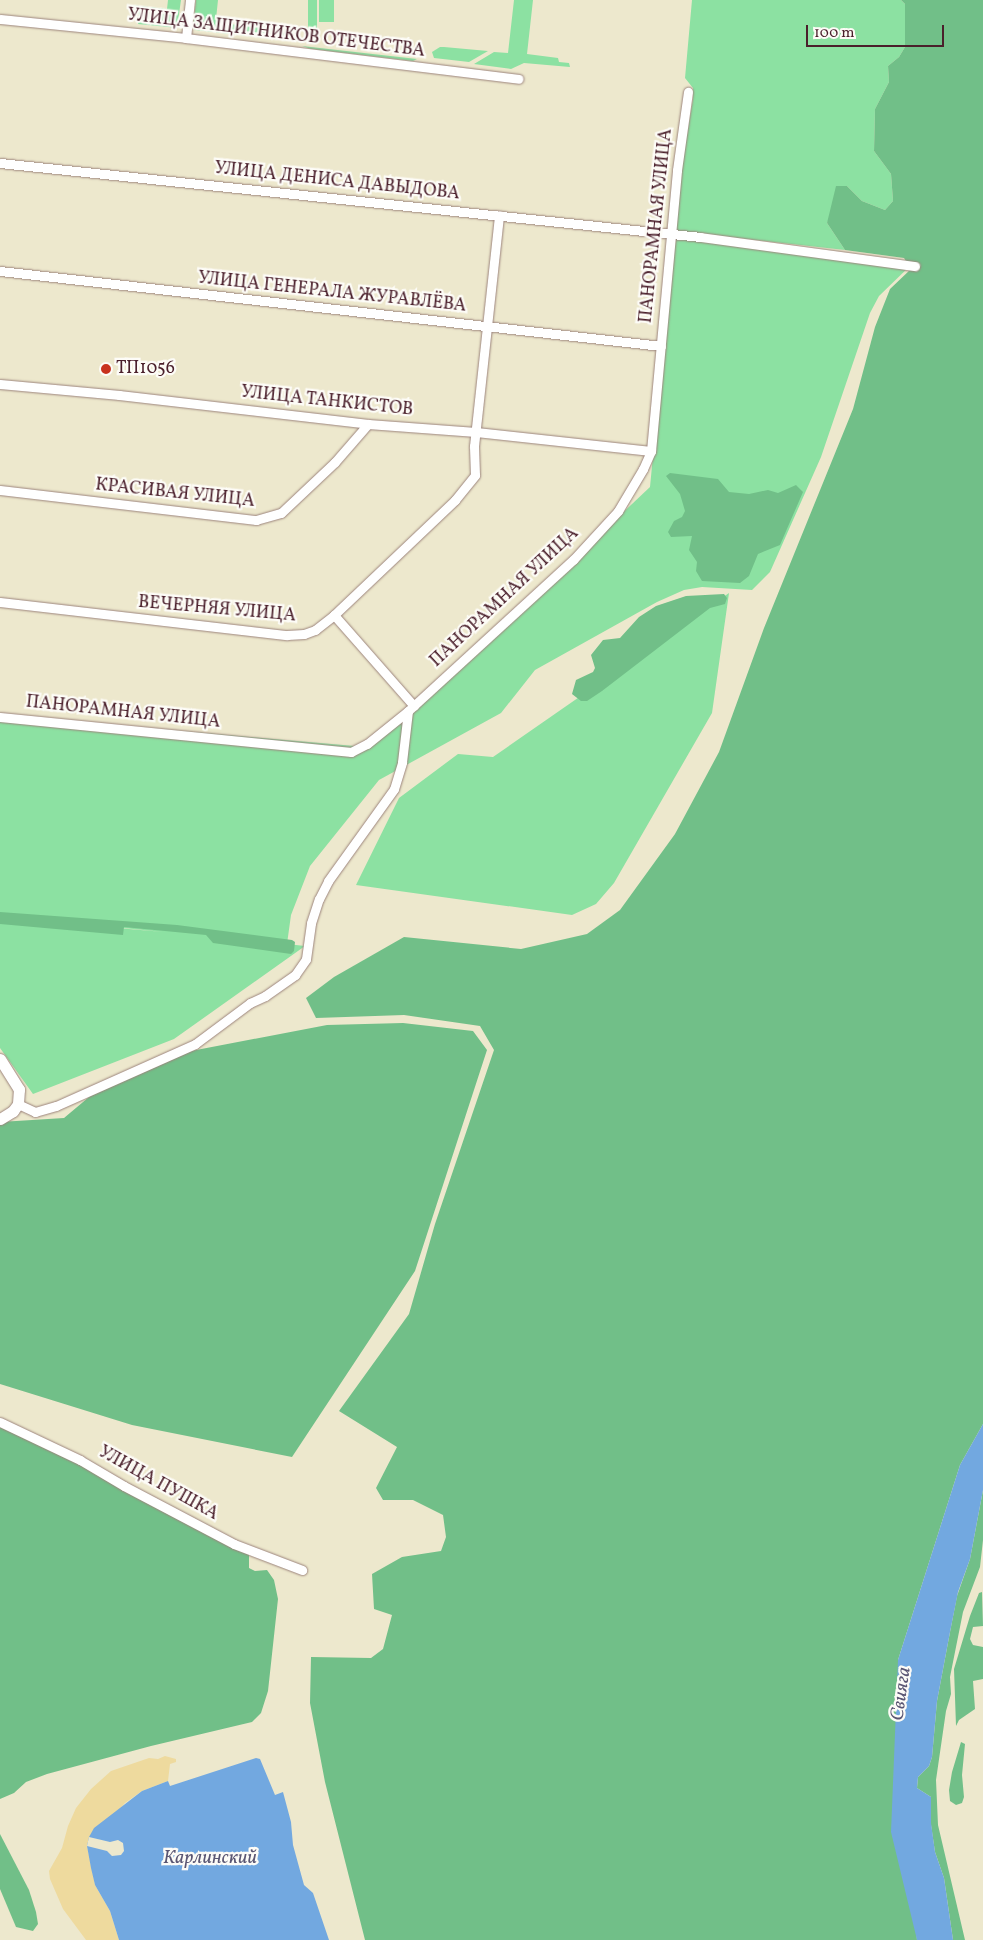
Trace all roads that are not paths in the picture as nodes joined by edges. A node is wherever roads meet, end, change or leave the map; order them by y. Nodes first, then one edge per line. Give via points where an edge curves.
1 (190, 0) edge
2 (0, 19) edge
3 (186, 38) junction
4 (518, 79) dead end
5 (688, 92) dead end
6 (0, 163) edge
7 (499, 215) junction
8 (671, 234) junction
9 (915, 266) dead end
10 (0, 271) edge
11 (488, 327) junction
12 (661, 346) junction
13 (0, 384) edge
14 (368, 424) junction
15 (476, 432) junction
16 (651, 451) junction
17 (0, 490) edge
18 (0, 602) edge
19 (334, 615) junction
20 (411, 708) junction
21 (0, 717) edge
22 (0, 1059) edge
23 (18, 1104) junction
24 (0, 1119) edge
25 (0, 1422) edge
26 (302, 1570) dead end

1 - 3 street
2 - 3 street, УЛИЦА ЗАЩИТНИКОВ ОТЕЧЕСТВА
3 - 4 street, УЛИЦА ЗАЩИТНИКОВ ОТЕЧЕСТВА
5 - 8 street, ПАНОРАМНАЯ УЛИЦА
6 - 7 street, УЛИЦА ДЕНИСА ДАВЫДОВА
7 - 8 street, УЛИЦА ДЕНИСА ДАВЫДОВА
7 - 11 street, ВЕЧЕРНЯЯ УЛИЦА
8 - 9 street, УЛИЦА ДЕНИСА ДАВЫДОВА
8 - 12 street, ПАНОРАМНАЯ УЛИЦА
10 - 11 street, УЛИЦА ГЕНЕРАЛА ЖУРАВЛЁВА
11 - 12 street, УЛИЦА ГЕНЕРАЛА ЖУРАВЛЁВА
11 - 15 street, ВЕЧЕРНЯЯ УЛИЦА
12 - 16 street, ПАНОРАМНАЯ УЛИЦА
13 - 14 street, УЛИЦА ТАНКИСТОВ
14 - 15 street, УЛИЦА ТАНКИСТОВ
14 - 17 street, КРАСИВАЯ УЛИЦА via 335,462 281,513 256,520
15 - 16 street, УЛИЦА ТАНКИСТОВ
15 - 19 street, ВЕЧЕРНЯЯ УЛИЦА via 475,475 471,482
16 - 20 street, ПАНОРАМНАЯ УЛИЦА via 634,487 618,510 573,560
18 - 19 street, ВЕЧЕРНЯЯ УЛИЦА via 287,635 315,630
19 - 20 street
20 - 21 street, ПАНОРАМНАЯ УЛИЦА via 367,744 351,752
20 - 23 street via 394,789 328,881 311,923 306,959 295,975 250,1003 196,1044 56,1106 35,1112
22 - 23 street via 20,1089
23 - 24 street
25 - 26 street, УЛИЦА ПУШКА via 80,1460 234,1544

